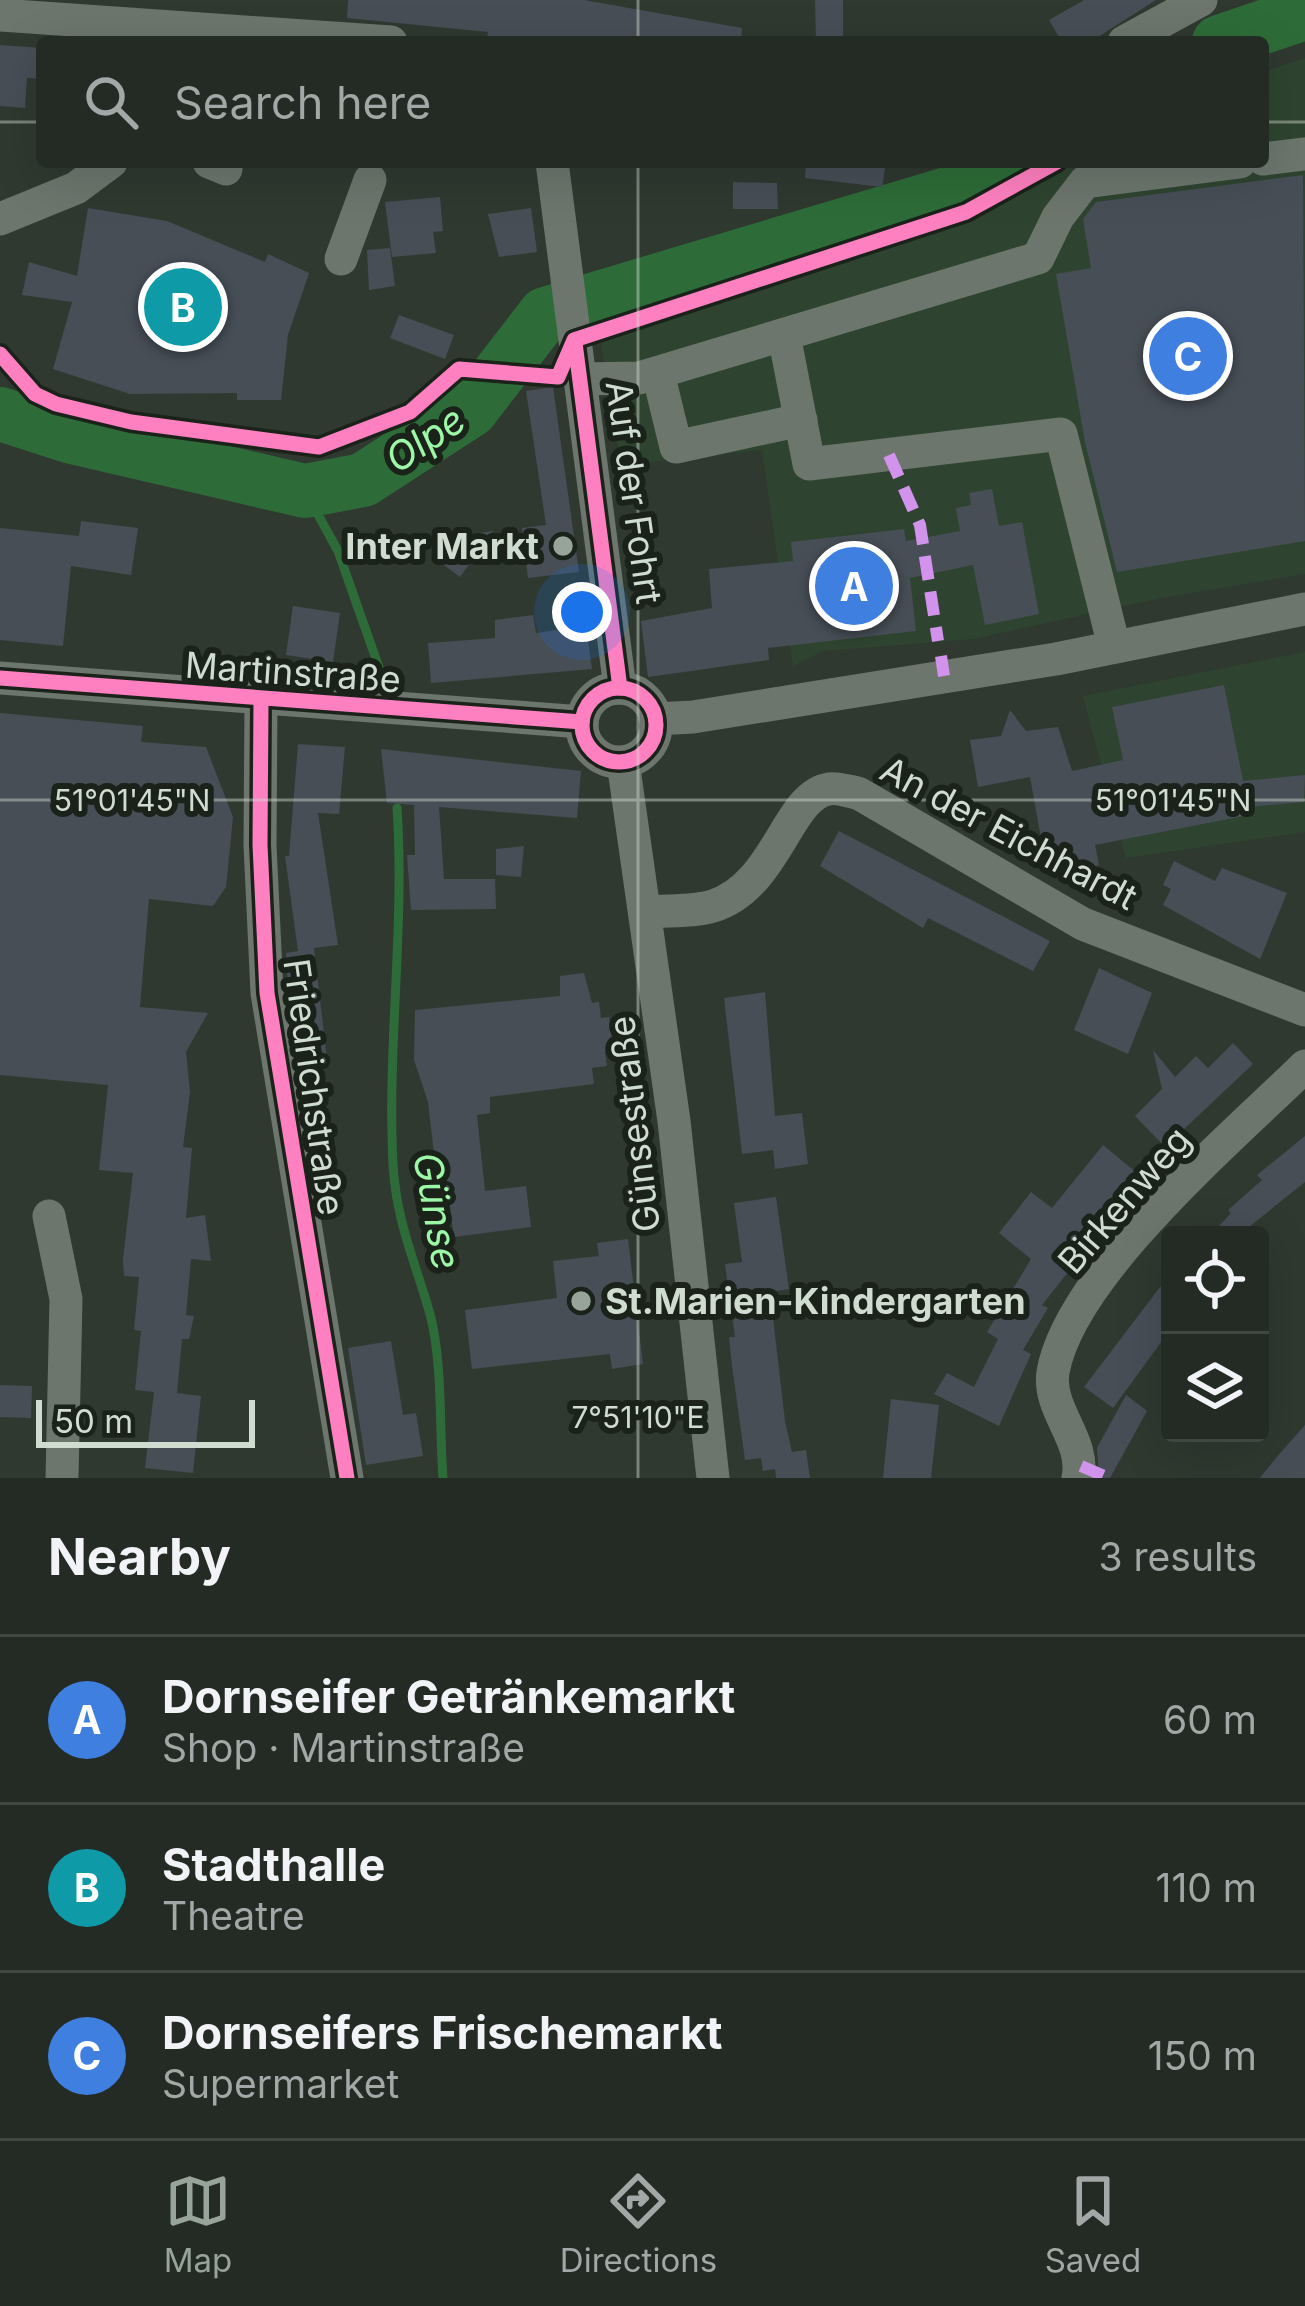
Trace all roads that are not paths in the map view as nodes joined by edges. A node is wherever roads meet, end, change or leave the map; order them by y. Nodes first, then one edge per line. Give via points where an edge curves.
1 (1201, 0) edge
2 (0, 15) edge
3 (302, 36) edge
4 (1135, 36) edge
5 (1305, 154) edge
6 (1269, 158) edge
7 (103, 168) edge
8 (553, 168) edge
9 (1194, 168) edge
10 (370, 180) dead end
11 (0, 219) edge
12 (341, 259) dead end
13 (784, 334) junction
14 (658, 373) junction
15 (580, 380) junction
16 (800, 420) junction
17 (1305, 609) edge
18 (1114, 646) junction
19 (0, 679) edge
20 (620, 688) junction
21 (262, 701) junction
22 (655, 719) junction
23 (582, 722) junction
24 (623, 762) junction
25 (647, 912) junction
26 (1305, 1010) edge
27 (1305, 1066) edge
28 (49, 1216) dead end
29 (62, 1478) edge
30 (347, 1478) edge
31 (713, 1478) edge
32 (1078, 1478) edge

1 - 4 street
2 - 3 street
5 - 6 street
7 - 11 street
8 - 15 street, Auf der Fohrt
9 - 13 street via 1085,182 1038,258
10 - 12 street
13 - 14 street
13 - 16 street
14 - 15 street
14 - 16 street via 676,447
15 - 20 street, Auf der Fohrt
16 - 18 street via 809,464 1061,434
17 - 18 street
18 - 22 street
19 - 21 street, Martinstraße
20 - 22 street via 639,694
20 - 23 street via 599,694
21 - 23 street, Martinstraße
21 - 30 street, Friedrichstraße via 267,993
22 - 24 street via 649,748
23 - 24 street via 593,752
24 - 25 street, Günsestraße
25 - 26 street, An der Eichhardt via 714,906 751,883 771,864 803,803 829,789 857,794 1083,924
25 - 31 street, Günsestraße
27 - 32 street, Birkenweg via 1138,1234 1077,1316 1052,1393 1075,1444
28 - 29 street via 66,1299

